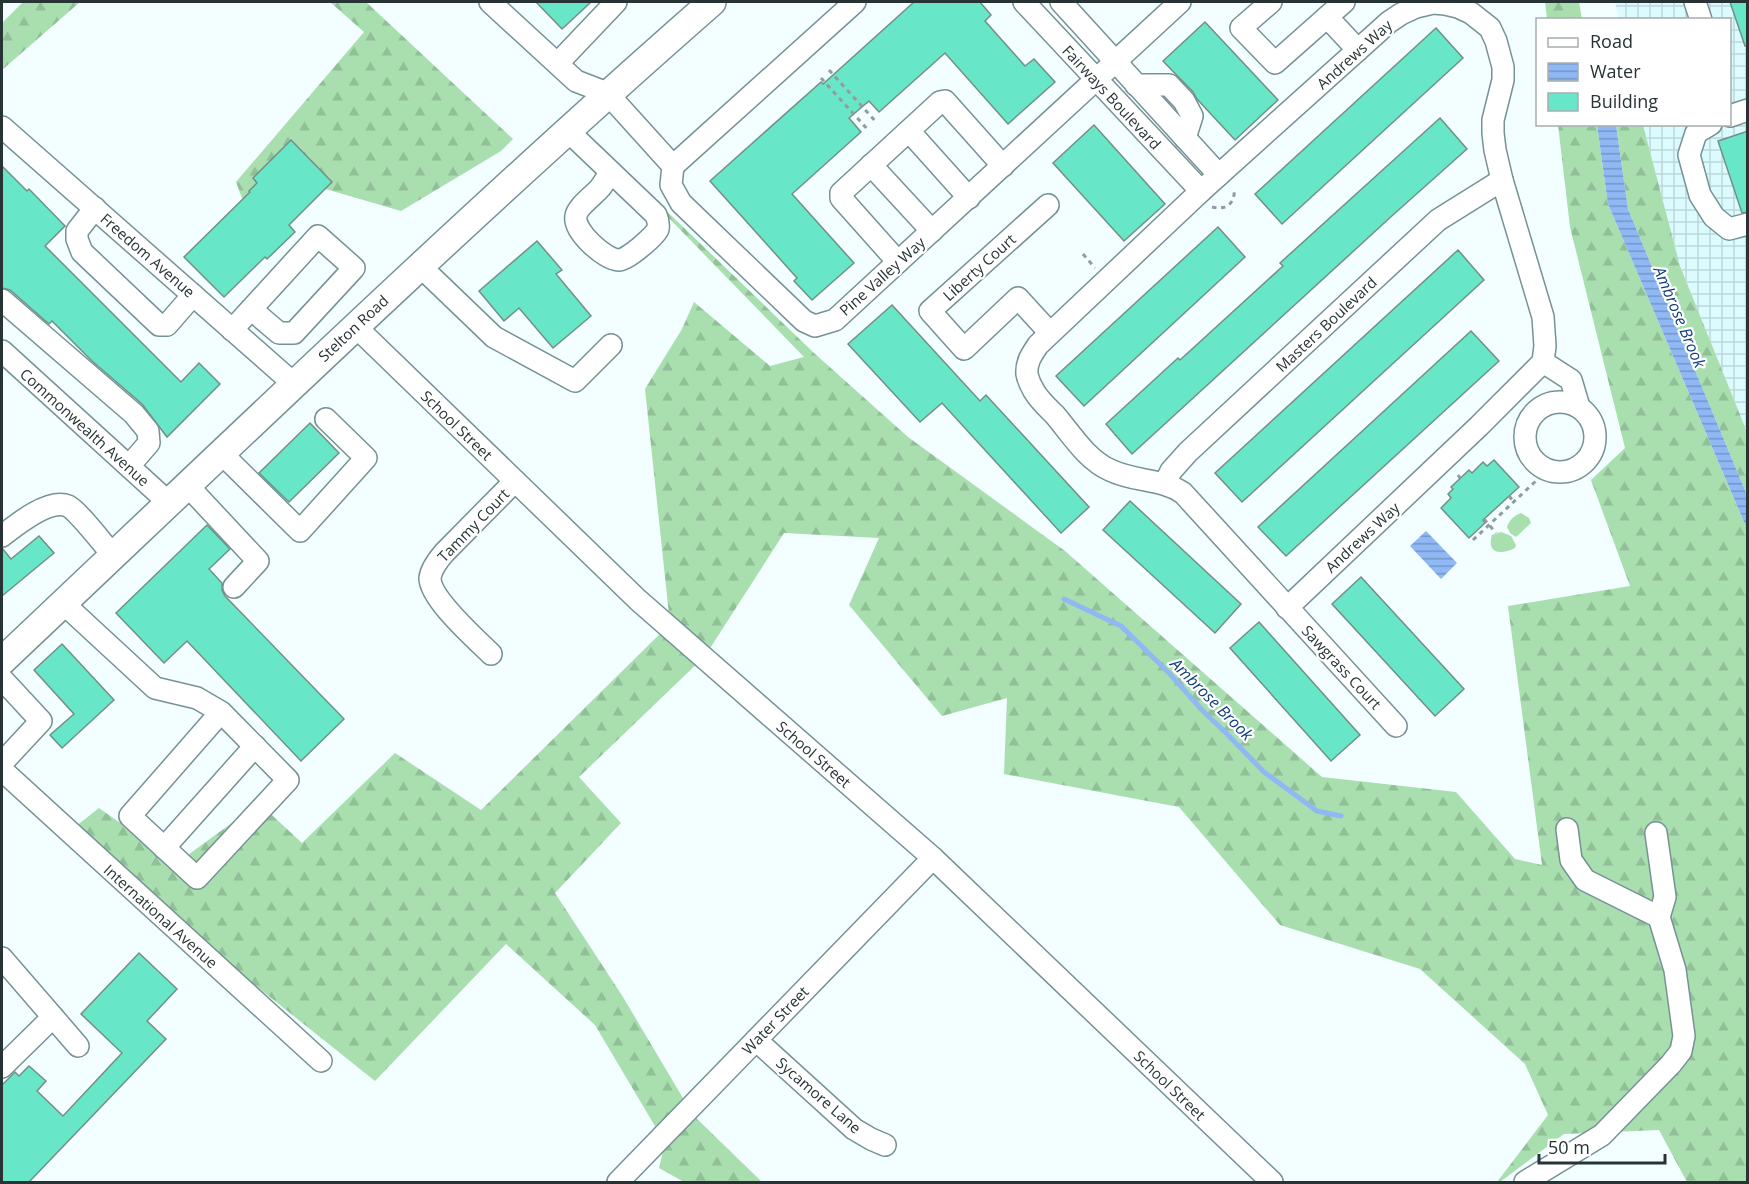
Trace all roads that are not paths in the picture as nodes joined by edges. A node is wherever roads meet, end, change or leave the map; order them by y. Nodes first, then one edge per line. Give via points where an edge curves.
1 (490, 2) edge
2 (616, 2) edge
3 (712, 2) edge
4 (855, 2) edge
5 (1024, 2) edge
6 (1061, 2) edge
7 (1180, 2) edge
8 (1271, 2) edge
9 (1344, 2) edge
10 (1695, 2) edge
11 (1327, 17) junction
12 (1700, 18) edge
13 (1358, 50) junction
14 (1115, 62) junction
15 (558, 63) junction
16 (1097, 80) junction
17 (607, 93) junction
18 (1748, 110) edge
19 (1731, 116) edge
20 (1708, 126) edge
21 (2, 127) edge
22 (567, 130) junction
23 (909, 131) junction
24 (871, 165) junction
25 (673, 166) junction
26 (1003, 166) junction
27 (611, 172) dead end
28 (1502, 180) junction
29 (1227, 182) junction
30 (969, 198) junction
31 (1207, 199) junction
32 (1048, 204) dead end
33 (94, 208) junction
34 (1748, 224) edge
35 (932, 231) junction
36 (898, 262) junction
37 (419, 265) junction
38 (193, 295) junction
39 (2, 300) edge
40 (251, 309) junction
41 (355, 326) junction
42 (232, 330) junction
43 (1050, 333) junction
44 (611, 345) dead end
45 (2, 351) edge
46 (1543, 362) junction
47 (294, 384) junction
48 (1579, 407) dead end
49 (326, 419) dead end
50 (221, 453) junction
51 (129, 466) junction
52 (515, 481) junction
53 (1165, 483) junction
54 (178, 494) junction
55 (2, 536) edge
56 (113, 555) junction
57 (234, 587) dead end
58 (63, 603) junction
59 (1287, 608) junction
60 (491, 654) dead end
61 (2, 661) edge
62 (2, 679) edge
63 (221, 712) junction
64 (1396, 726) dead end
65 (255, 746) junction
66 (2, 763) edge
67 (2, 770) edge
68 (1567, 830) dead end
69 (1656, 833) dead end
70 (164, 848) junction
71 (933, 858) junction
72 (1659, 917) junction
73 (2, 958) edge
74 (53, 1017) junction
75 (756, 1040) junction
76 (78, 1046) dead end
77 (321, 1061) dead end
78 (2, 1067) edge
79 (885, 1145) dead end
80 (618, 1182) edge
81 (1272, 1182) edge
82 (1525, 1182) edge

1 - 15 street
2 - 15 street
3 - 17 main road, Stelton Road
4 - 25 street
5 - 16 street, Fairways Boulevard
6 - 14 street, Fairways Boulevard
7 - 14 street, Pine Valley Way
8 - 11 street via 1241,28 1275,63
9 - 11 street
10 - 12 street
11 - 13 street
13 - 28 street, Andrews Way via 1401,14 1433,3 1472,13 1490,28 1503,67 1492,133
13 - 29 street, Andrews Way
14 - 16 street, Pine Valley Way
14 - 29 street, Fairways Boulevard
15 - 17 street via 576,81
16 - 26 street, Pine Valley Way
16 - 31 street, Fairways Boulevard
17 - 22 main road, Stelton Road
17 - 25 street
18 - 19 street
20 - 34 street via 1696,133 1689,155 1701,195 1714,217 1729,229
21 - 33 street, Freedom Avenue
22 - 27 street
22 - 37 main road, Stelton Road
23 - 24 street
23 - 26 street via 945,101
23 - 30 street
24 - 35 street
24 - 36 street via 841,193 841,198
25 - 36 street, Pine Valley Way via 671,185 681,203 804,321 815,326 835,320
26 - 30 street, Pine Valley Way
28 - 46 street, Andrews Way via 1543,317
28 - 53 street, Masters Boulevard via 1438,220 1188,452
29 - 31 street, Andrews Way
30 - 35 street, Pine Valley Way
31 - 43 street, Andrews Way
32 - 43 street, Liberty Court via 930,311 964,349 1018,298
33 - 38 street, Freedom Avenue
33 - 38 street via 76,231 82,252 159,325 167,325
35 - 36 street, Pine Valley Way
37 - 41 main road, Stelton Road
37 - 44 street via 494,337 575,381
38 - 42 street, Freedom Avenue
39 - 51 street via 134,414 148,431 149,444
40 - 40 street via 318,236 354,268 294,333 279,333
40 - 42 street
41 - 47 main road, Stelton Road
41 - 52 street, School Street
42 - 47 street, Freedom Avenue
43 - 53 street, Andrews Way via 1028,363 1027,373 1034,392 1092,459 1125,476
45 - 51 street, Commonwealth Avenue
46 - 48 street via 1571,380
46 - 59 street, Andrews Way
47 - 50 main road, Stelton Road
49 - 50 street via 366,458 300,531
50 - 54 main road, Stelton Road
51 - 54 street, Commonwealth Avenue
52 - 60 street, Tammy Court via 444,553 430,577 439,601
52 - 71 street, School Street via 638,600
53 - 59 street, Andrews Way via 1184,493
54 - 56 main road, Stelton Road
54 - 57 street, Commonwealth Avenue via 258,561
55 - 56 street via 21,520 54,505 68,506
56 - 58 main road, Stelton Road
58 - 61 main road, Stelton Road
58 - 63 street via 155,688 197,699
59 - 64 street, Sawgrass Court
62 - 66 street via 41,722
63 - 65 street
63 - 70 street via 130,816
65 - 70 street
65 - 70 street via 288,780 197,878
67 - 77 street, International Avenue
68 - 72 street via 1571,860 1585,880
69 - 72 street via 1665,897
71 - 75 street, Water Street
71 - 81 street, School Street
72 - 82 street via 1675,970 1684,1036 1681,1051 1602,1136
73 - 74 street
74 - 76 street
74 - 78 street
75 - 79 street, Sycamore Lane via 854,1129
75 - 80 street, Water Street

